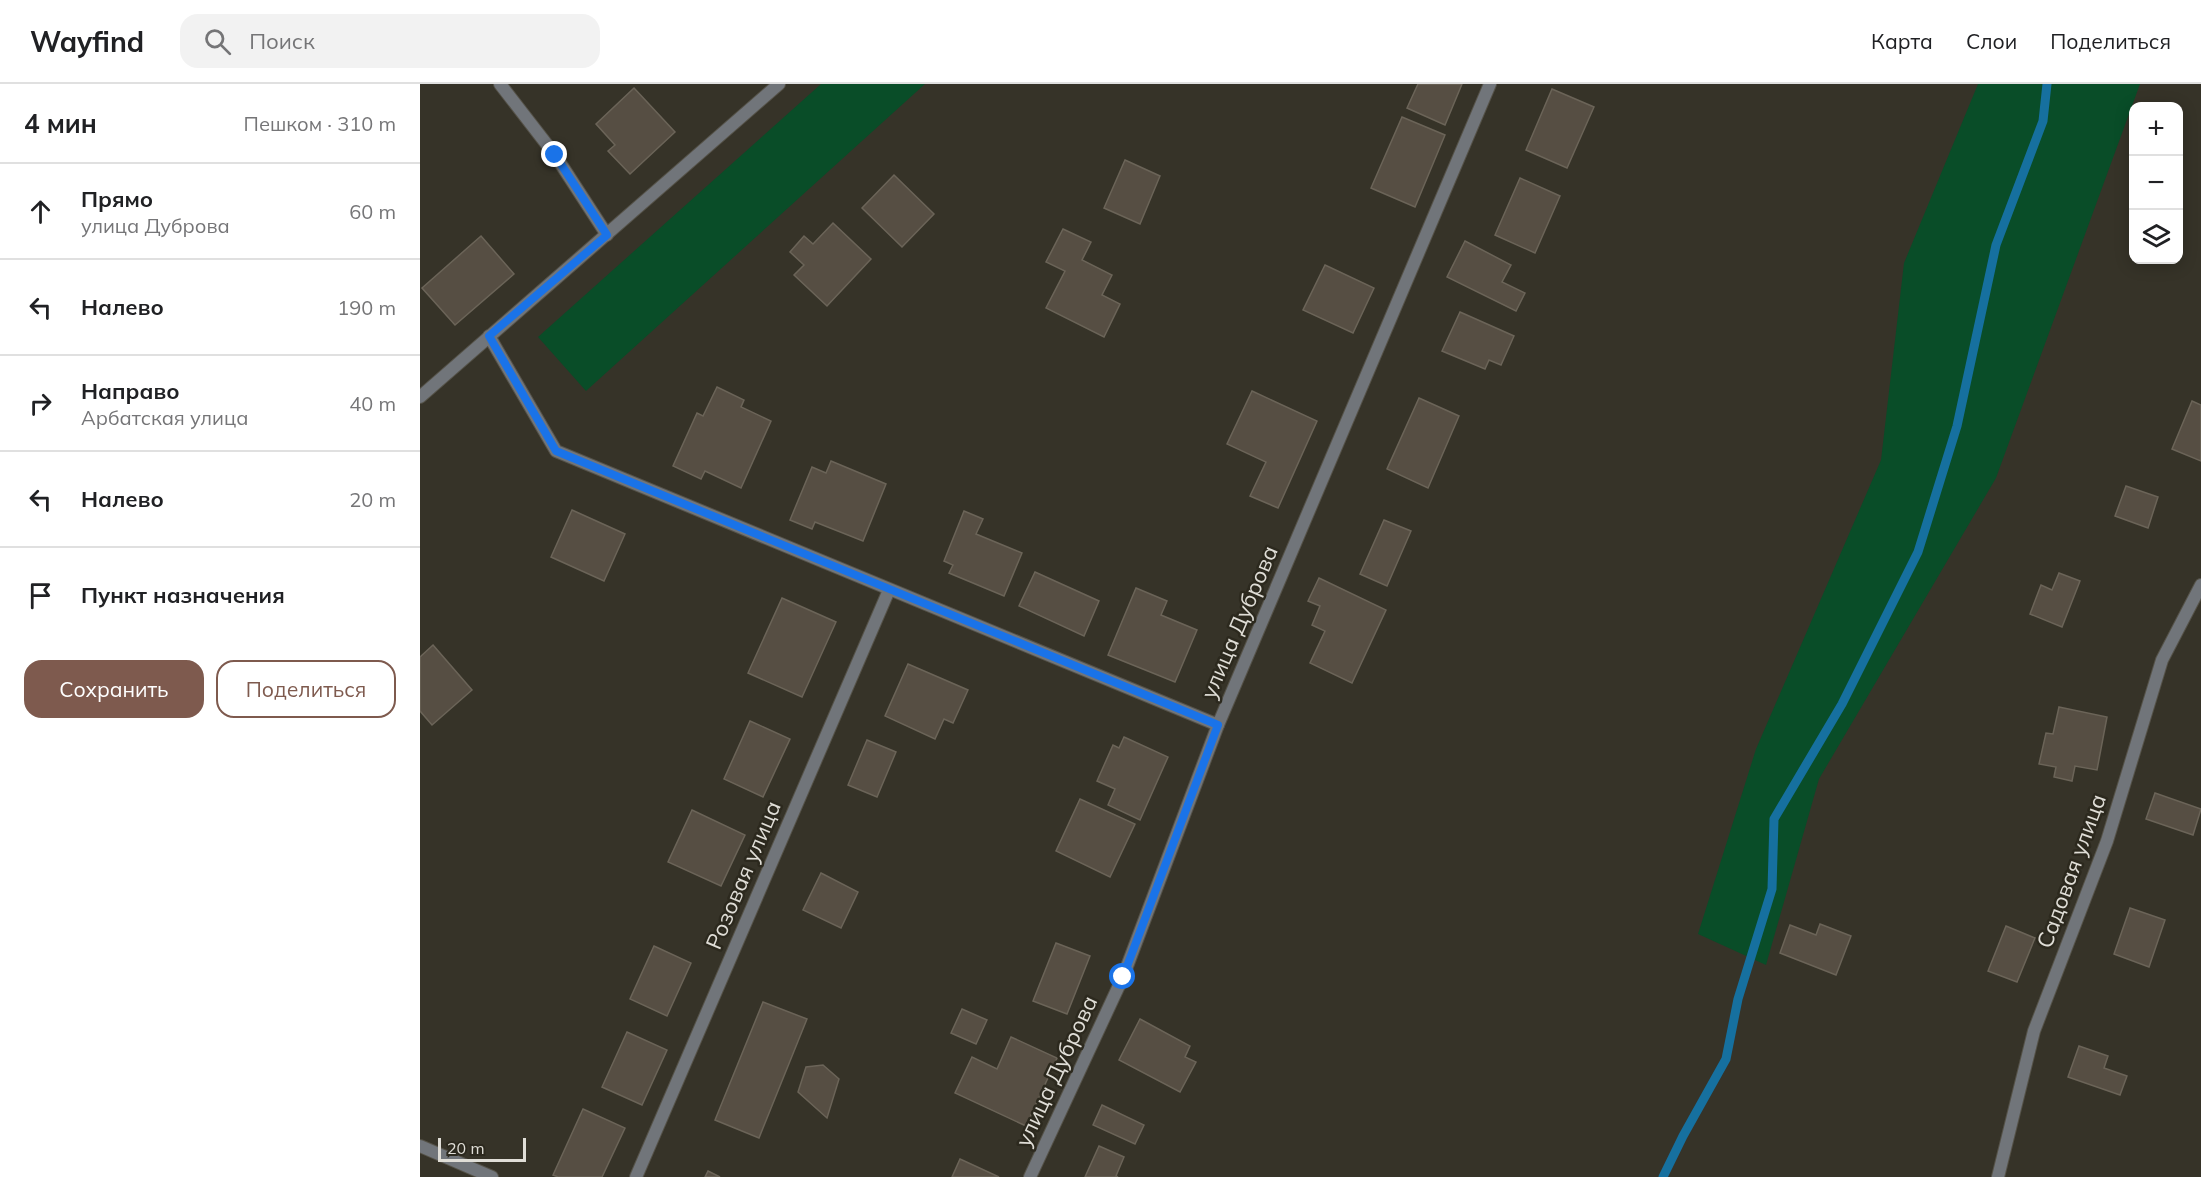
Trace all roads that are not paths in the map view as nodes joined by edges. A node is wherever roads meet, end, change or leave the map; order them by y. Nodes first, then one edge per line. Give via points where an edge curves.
1 (500, 84) edge
2 (779, 84) edge
3 (1490, 84) edge
4 (607, 235) junction
5 (489, 336) junction
6 (420, 397) edge
7 (2201, 585) edge
8 (889, 590) junction
9 (1218, 725) junction
10 (420, 1146) edge
11 (492, 1177) edge
12 (636, 1177) edge
13 (1030, 1177) edge
14 (1998, 1177) edge

1 - 4 street via 555,155
2 - 4 street
3 - 9 street, улица Дуброва
4 - 5 street
5 - 6 street
5 - 8 street via 556,451
7 - 14 street, Садовая улица via 2162,660 2107,841 2034,1031
8 - 9 street
8 - 12 street, Розовая улица
9 - 13 street, улица Дуброва via 1123,977
10 - 11 street

